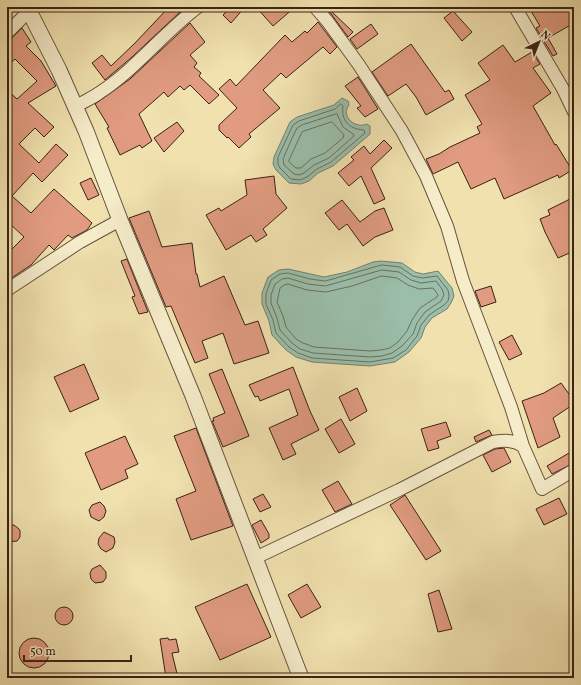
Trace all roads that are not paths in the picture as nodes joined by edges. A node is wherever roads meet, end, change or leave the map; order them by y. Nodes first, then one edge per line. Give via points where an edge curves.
1 (198, 7) edge
2 (315, 7) edge
3 (516, 7) edge
4 (28, 9) edge
5 (7, 33) edge
6 (75, 107) junction
7 (574, 112) edge
8 (120, 220) junction
9 (7, 290) edge
10 (523, 446) junction
11 (574, 470) edge
12 (255, 558) junction
13 (301, 678) edge

1 - 6 street via 100,93
2 - 10 street via 328,22 402,131 426,176 447,226 463,281 511,407
3 - 7 street
4 - 5 street
4 - 6 street
6 - 8 street
8 - 9 street via 80,242
8 - 12 street via 193,396
10 - 11 street via 542,489
10 - 12 street via 505,440 493,442 400,490
12 - 13 street

